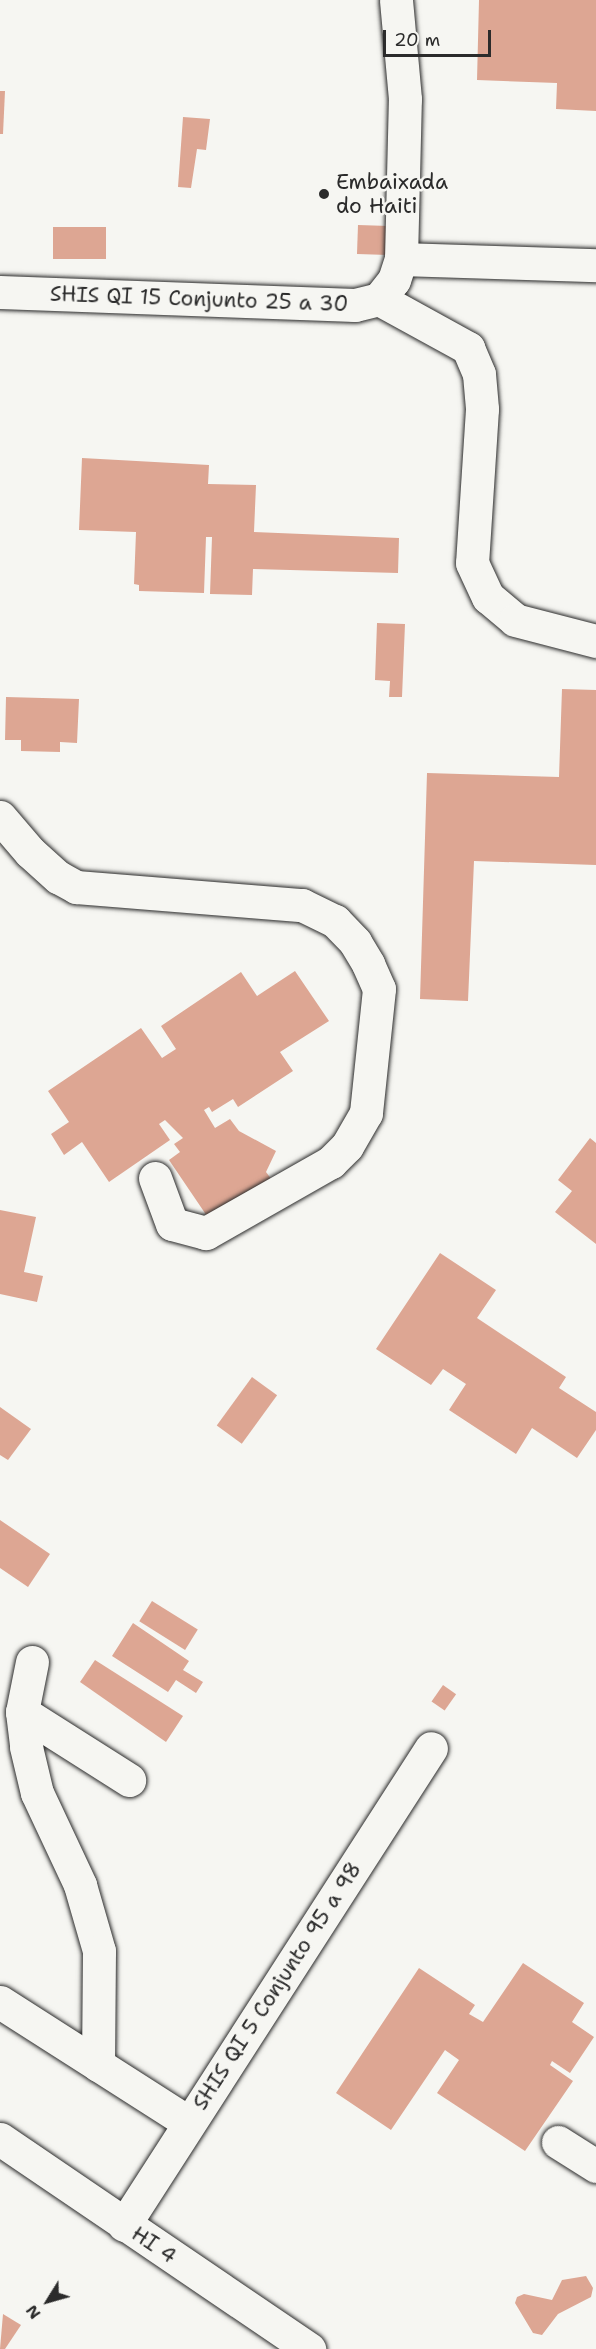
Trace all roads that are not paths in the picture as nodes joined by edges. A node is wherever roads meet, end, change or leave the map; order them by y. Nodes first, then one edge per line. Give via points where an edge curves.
1 (396, 0) edge
2 (401, 259) junction
3 (596, 265) edge
4 (0, 291) edge
5 (379, 299) junction
6 (596, 641) edge
7 (0, 817) edge
8 (155, 1178) dead end
9 (32, 1662) dead end
10 (22, 1712) junction
11 (431, 1748) dead end
12 (129, 1780) dead end
13 (0, 2002) edge
14 (98, 2065) junction
15 (189, 2123) junction
16 (0, 2139) edge
17 (558, 2142) dead end
18 (596, 2166) edge
19 (124, 2225) junction
20 (309, 2349) edge

1 - 2 street, SHIS QI 15 Conjunto 25 a 30 via 405,99
2 - 3 street
2 - 5 street, SHIS QI 15 Conjunto 25 a 30 via 394,280
4 - 5 street, SHIS QI 15 Conjunto 25 a 30 via 355,305
5 - 6 street via 468,348 479,374 482,409 472,562 488,597 515,620
7 - 8 street via 57,877 76,887 302,905 335,921 355,942 379,989 366,1113 347,1146 331,1162 206,1233 172,1224
9 - 10 street
10 - 12 street
10 - 14 street via 37,1793 80,1885 99,1951
11 - 15 street, SHIS QI 5 Conjunto 95 a 98
13 - 14 street
14 - 15 street
15 - 19 street, SHIS QI 5 Conjunto 95 a 98
16 - 19 street, HI 4
17 - 18 street
19 - 20 street, HI 4

